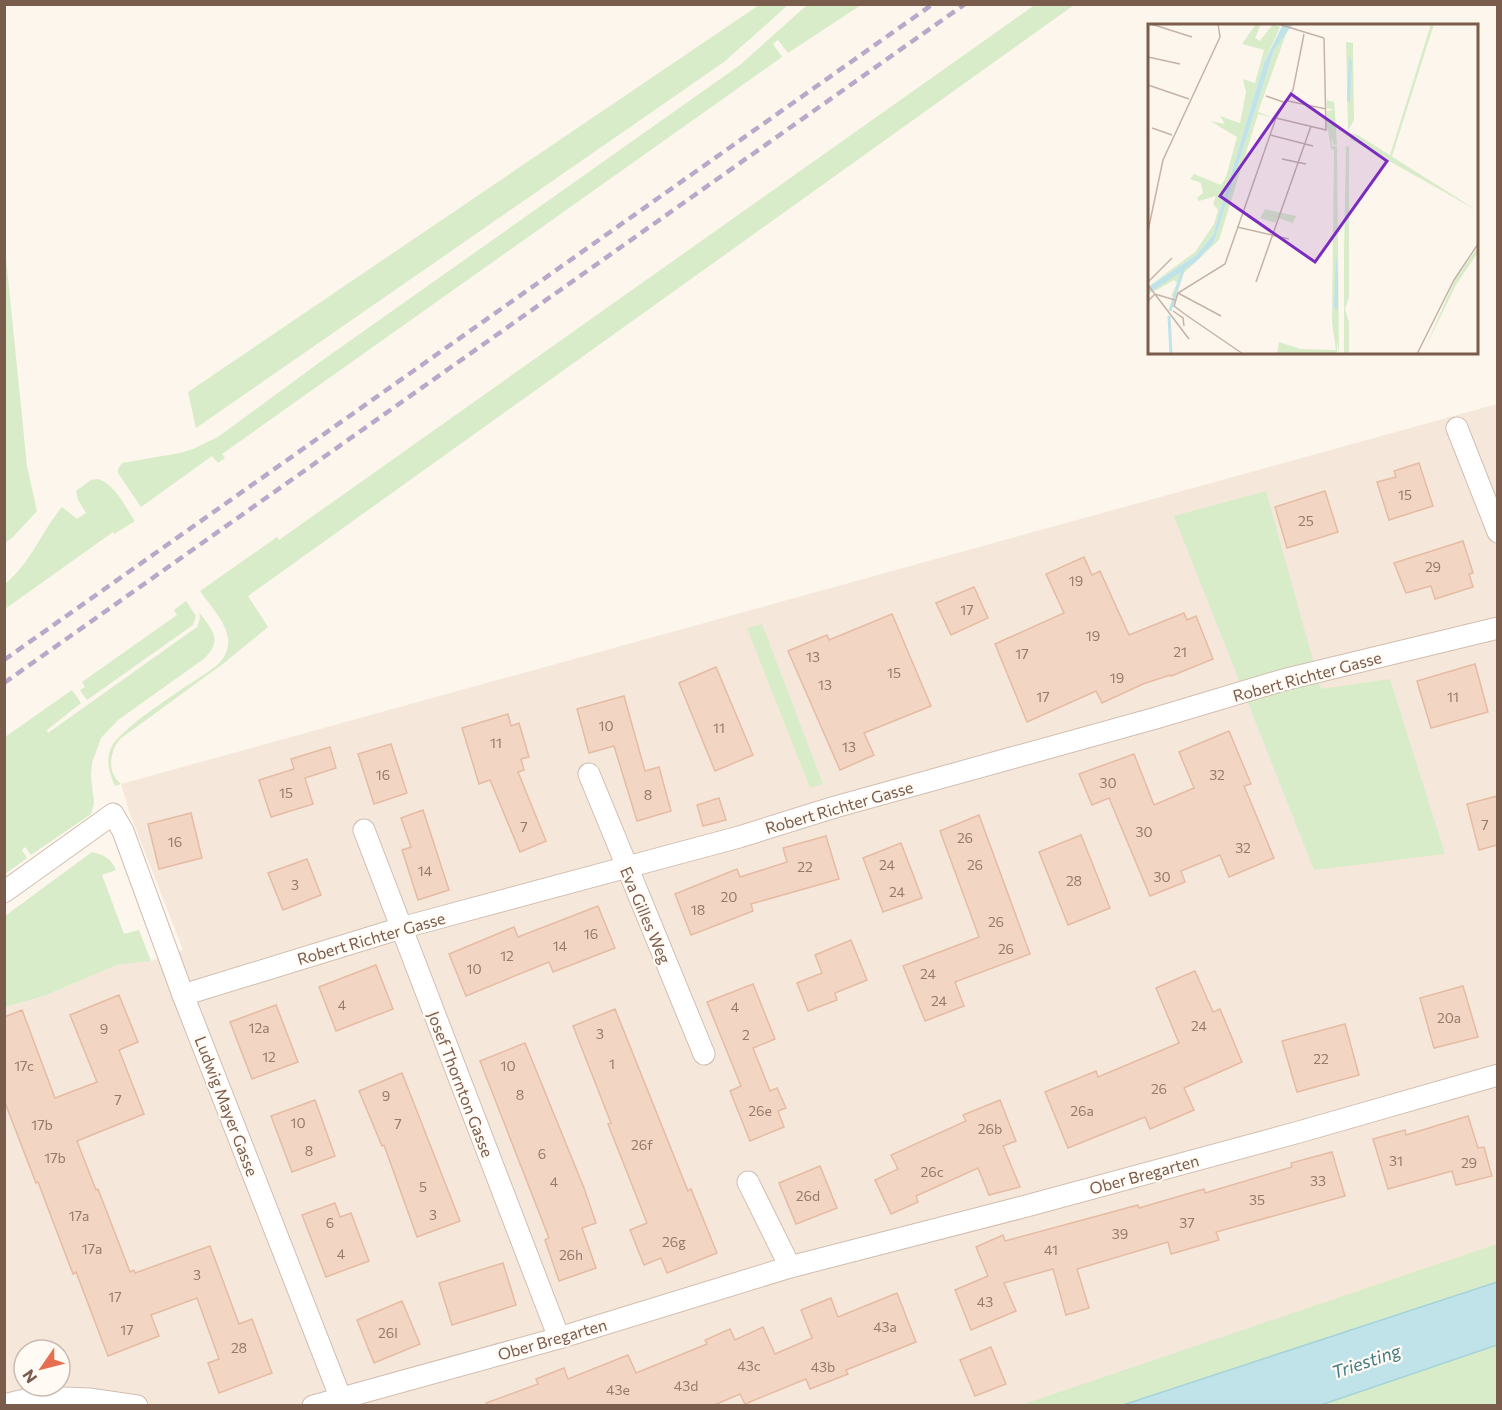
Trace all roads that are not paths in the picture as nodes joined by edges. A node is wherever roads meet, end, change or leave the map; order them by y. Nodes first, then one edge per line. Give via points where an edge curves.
1 (1457, 428) dead end
2 (1497, 532) edge
3 (1497, 628) edge
4 (589, 774) dead end
5 (364, 830) dead end
6 (626, 868) junction
7 (4, 892) edge
8 (401, 928) junction
9 (183, 994) junction
10 (704, 1054) dead end
11 (1497, 1074) edge
12 (748, 1182) dead end
13 (790, 1267) junction
14 (559, 1338) junction
15 (341, 1399) junction
16 (4, 1405) edge
17 (137, 1406) edge
18 (313, 1406) edge

1 - 2 street
3 - 6 street, Robert Richter Gasse via 1283,680
4 - 6 street, Eva Gilles Weg
5 - 8 street, Josef Thornton Gasse
6 - 8 street, Robert Richter Gasse
6 - 10 street, Eva Gilles Weg
7 - 9 street, Ludwig Mayer Gasse via 113,814 123,831
8 - 9 street, Robert Richter Gasse
8 - 14 street, Josef Thornton Gasse
9 - 15 street, Ludwig Mayer Gasse
11 - 13 street, Ober Bregarten via 1064,1196
12 - 13 street
13 - 14 street, Ober Bregarten
14 - 15 street, Ober Bregarten
15 - 18 street, Ober Bregarten
16 - 17 street via 37,1397

